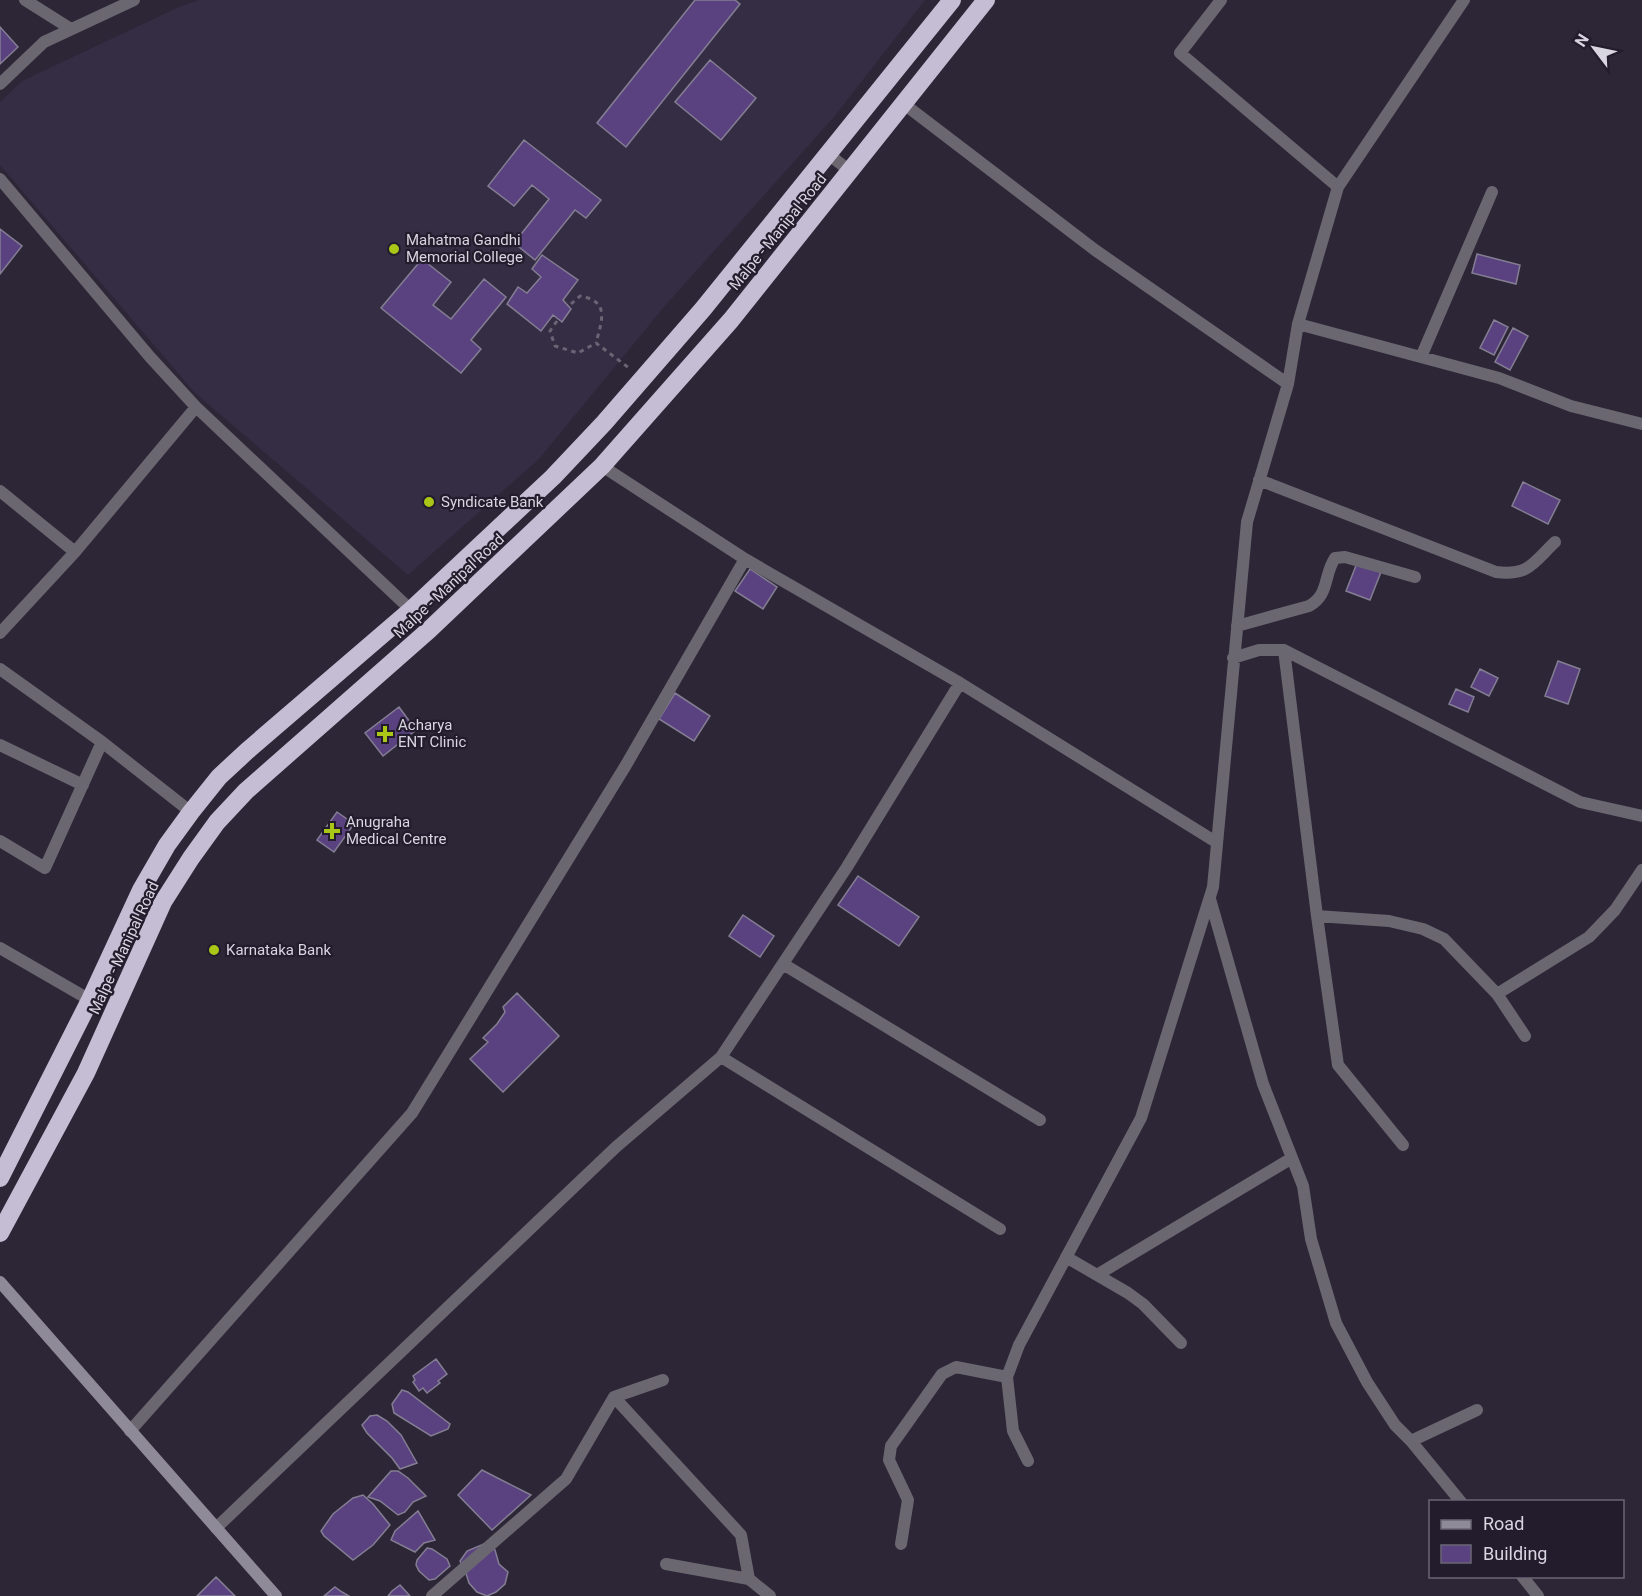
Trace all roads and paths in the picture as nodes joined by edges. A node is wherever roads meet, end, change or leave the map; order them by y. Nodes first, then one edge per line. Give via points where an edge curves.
1 (25, 0) edge
2 (134, 0) edge
3 (952, 0) edge
4 (986, 0) edge
5 (1221, 0) edge
6 (1464, 0) edge
7 (72, 30) junction
8 (0, 84) edge
9 (903, 104) junction
10 (828, 154) junction
11 (850, 171) junction
12 (0, 179) edge
13 (1338, 187) junction
14 (1492, 192) dead end
15 (571, 304) dead end
16 (557, 321) dead end
17 (1298, 324) junction
18 (596, 343) junction
19 (1421, 357) junction
20 (643, 379) junction
21 (1288, 384) junction
22 (196, 407) junction
23 (1642, 424) edge
24 (602, 466) junction
25 (1259, 480) junction
26 (0, 491) edge
27 (1555, 542) dead end
28 (75, 552) junction
29 (745, 559) junction
30 (1415, 577) dead end
31 (411, 610) junction
32 (1237, 626) junction
33 (0, 633) edge
34 (1284, 650) junction
35 (1233, 658) junction
36 (0, 669) edge
37 (960, 683) junction
38 (102, 742) junction
39 (0, 745) edge
40 (83, 785) junction
41 (191, 812) junction
42 (1642, 816) edge
43 (0, 841) edge
44 (1216, 842) junction
45 (1642, 870) edge
46 (1209, 898) junction
47 (1317, 916) junction
48 (0, 948) edge
49 (783, 964) junction
50 (1497, 994) junction
51 (90, 1000) junction
52 (1526, 1036) dead end
53 (721, 1057) junction
54 (61, 1059) junction
55 (87, 1073) junction
56 (1040, 1120) dead end
57 (1403, 1145) dead end
58 (1292, 1158) junction
59 (0, 1178) edge
60 (1000, 1229) dead end
61 (0, 1233) edge
62 (1066, 1257) junction
63 (1098, 1275) junction
64 (0, 1282) edge
65 (1181, 1343) dead end
66 (1007, 1377) junction
67 (663, 1380) dead end
68 (614, 1396) junction
69 (1477, 1410) dead end
70 (130, 1431) junction
71 (1411, 1441) junction
72 (1028, 1461) dead end
73 (1459, 1500) edge
74 (216, 1528) junction
75 (901, 1544) dead end
76 (666, 1564) dead end
77 (1524, 1578) edge
78 (749, 1579) junction
79 (274, 1595) edge
80 (432, 1596) edge
81 (770, 1596) edge
82 (1538, 1596) edge

1 - 7 street
2 - 7 street
3 - 10 highway, Malpe - Manipal Road
4 - 9 highway, Malpe - Manipal Road
5 - 13 street via 1180,53
6 - 13 street
7 - 8 street via 44,42
9 - 11 highway, Malpe - Manipal Road
9 - 21 street via 1095,250
10 - 11 street
10 - 20 highway, Malpe - Manipal Road
11 - 24 highway, Malpe - Manipal Road via 731,320
12 - 22 street
13 - 17 street
14 - 19 street
15 - 18 path via 580,296 592,298 600,306 603,316
16 - 18 path via 550,331 555,346 578,353
17 - 19 street
17 - 21 street
18 - 20 path
19 - 23 street via 1499,378 1571,406
20 - 31 highway, Malpe - Manipal Road via 553,477
21 - 25 street
22 - 28 street
22 - 31 street
24 - 29 street
24 - 55 highway, Malpe - Manipal Road via 437,623 246,791 218,822 164,902
25 - 27 street via 1496,572 1513,574 1526,570
25 - 32 street via 1247,522
26 - 28 street
28 - 33 street
29 - 37 street
29 - 70 street via 626,765 412,1113
30 - 32 street via 1345,556 1335,558 1318,601
31 - 41 highway, Malpe - Manipal Road via 247,751 219,777
32 - 35 street
34 - 35 street via 1259,650
34 - 42 street via 1580,802
34 - 47 street
35 - 44 street
36 - 38 street
37 - 44 street
37 - 49 street
38 - 40 street
38 - 41 street
39 - 40 street
40 - 43 street via 45,868
41 - 51 highway, Malpe - Manipal Road via 141,890
44 - 46 street
45 - 50 street via 1616,910 1589,937
46 - 58 street via 1263,1084
46 - 62 street via 1141,1118
47 - 50 street via 1389,921 1423,929 1444,939
47 - 57 street via 1338,1065
48 - 51 street
49 - 53 street
49 - 56 street
50 - 52 street
51 - 54 highway, Malpe - Manipal Road
53 - 60 street
53 - 74 street via 616,1147
54 - 55 highway
54 - 59 highway, Malpe - Manipal Road
55 - 61 highway, Malpe - Manipal Road
58 - 63 street
58 - 71 street via 1303,1186 1311,1239 1336,1323 1367,1382 1395,1425
62 - 63 street
62 - 66 street via 1019,1345
63 - 65 street via 1143,1304
64 - 70 street
66 - 72 street via 1013,1431
66 - 75 street via 956,1367 942,1374 891,1446 888,1460 908,1500
67 - 68 street
68 - 78 street via 741,1535
68 - 80 street via 566,1479
69 - 71 street
70 - 74 street
71 - 73 street
74 - 79 street
76 - 78 street
77 - 82 street
78 - 81 street

